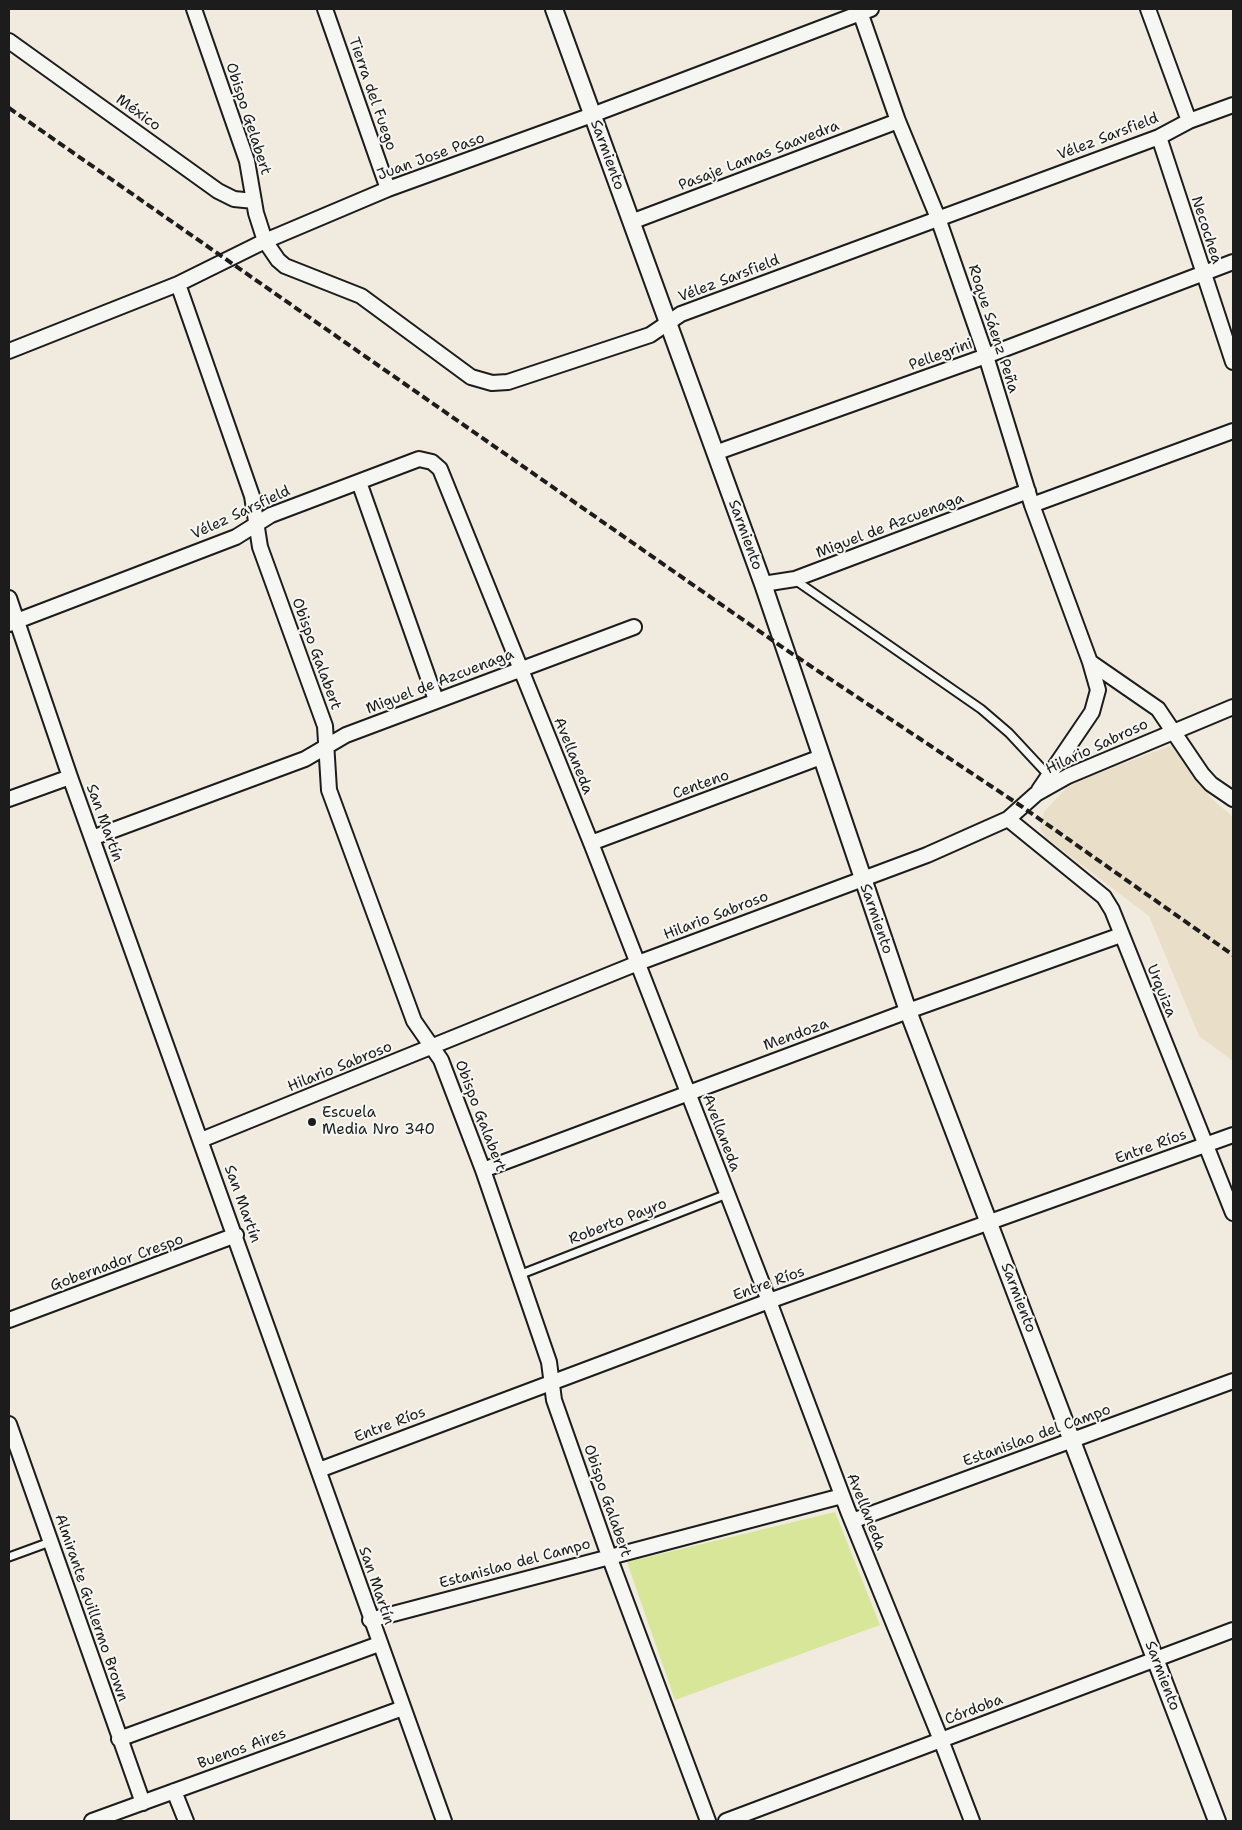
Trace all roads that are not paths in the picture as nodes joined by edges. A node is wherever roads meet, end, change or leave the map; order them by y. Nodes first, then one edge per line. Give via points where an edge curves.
1 (194, 9) edge
2 (325, 9) edge
3 (554, 9) edge
4 (1148, 9) edge
5 (863, 10) edge
6 (9, 41) edge
7 (1233, 105) edge
8 (592, 115) junction
9 (898, 121) junction
10 (1189, 122) junction
11 (1159, 137) junction
12 (388, 189) junction
13 (254, 201) junction
14 (938, 218) junction
15 (631, 222) junction
16 (265, 241) junction
17 (1233, 262) edge
18 (1203, 274) junction
19 (178, 284) junction
20 (668, 323) junction
21 (9, 352) edge
22 (986, 356) junction
23 (1233, 362) edge
24 (1233, 431) edge
25 (715, 453) junction
26 (432, 462) joint
27 (359, 482) junction
28 (1028, 491) junction
29 (1032, 505) junction
30 (256, 525) junction
31 (795, 579) junction
32 (762, 584) junction
33 (9, 598) edge
34 (13, 622) edge
35 (634, 627) dead end
36 (1090, 662) junction
37 (520, 670) junction
38 (436, 700) junction
39 (1233, 707) edge
40 (1173, 730) junction
41 (325, 748) junction
42 (821, 757) junction
43 (1049, 776) junction
44 (70, 777) junction
45 (1036, 794) junction
46 (9, 799) edge
47 (1233, 800) edge
48 (1008, 819) junction
49 (92, 838) junction
50 (592, 843) junction
51 (862, 879) junction
52 (1121, 935) junction
53 (638, 963) junction
54 (908, 1011) junction
55 (431, 1048) junction
56 (688, 1093) junction
57 (1233, 1135) edge
58 (201, 1140) junction
59 (1205, 1145) junction
60 (483, 1170) junction
61 (727, 1194) junction
62 (1233, 1213) edge
63 (989, 1222) junction
64 (236, 1236) junction
65 (519, 1275) junction
66 (769, 1301) junction
67 (9, 1320) edge
68 (1233, 1380) edge
69 (552, 1381) junction
70 (9, 1424) edge
71 (1072, 1440) junction
72 (319, 1470) junction
73 (842, 1496) junction
74 (852, 1521) junction
75 (50, 1542) junction
76 (609, 1556) junction
77 (9, 1557) edge
78 (370, 1620) junction
79 (1233, 1630) edge
80 (379, 1644) junction
81 (1155, 1658) junction
82 (403, 1708) junction
83 (119, 1739) junction
84 (941, 1740) junction
85 (174, 1791) junction
86 (143, 1803) junction
87 (92, 1821) edge
88 (186, 1821) edge
89 (444, 1821) edge
90 (708, 1821) edge
91 (726, 1821) edge
92 (972, 1821) edge
93 (1217, 1821) edge

1 - 13 street, Obispo Gelabert via 248,161
2 - 12 street, Tierra del Fuego
3 - 8 street, Sarmiento
4 - 10 street
5 - 8 street, Juan Jose Paso
5 - 9 street, Roque Sáenz Peña
6 - 13 street, México via 218,191 234,199
7 - 10 street, Vélez Sarsfield
8 - 12 street, Juan Jose Paso
8 - 15 street, Sarmiento
9 - 14 street, Roque Sáenz Peña
9 - 15 street, Pasaje Lamas Saavedra
10 - 11 street, Vélez Sarsfield
11 - 14 street, Vélez Sarsfield
11 - 18 street, Necochea
12 - 16 street, Juan Jose Paso
13 - 16 street, Obispo Gelabert
14 - 20 street, Vélez Sarsfield via 681,314
14 - 22 street, Roque Sáenz Peña
15 - 20 street, Sarmiento
16 - 19 street, Juan Jose Paso
16 - 20 street, Vélez Sarsfield via 285,266 361,296 471,377 492,383 508,382 650,335
17 - 18 street, Pellegrini
18 - 22 street, Pellegrini
18 - 23 street, Necochea
19 - 21 street, Juan Jose Paso
19 - 30 street, Obispo Galabert via 252,496
20 - 25 street, Sarmiento
22 - 25 street, Pellegrini
22 - 28 street, Roque Sáenz Peña
24 - 29 street
25 - 32 street, Sarmiento
26 - 27 street, Vélez Sarsfield via 418,459
26 - 37 street, Avellaneda via 440,469
27 - 30 street, Vélez Sarsfield via 271,515
27 - 38 street
28 - 29 street, Roque Sáenz Peña
28 - 31 street, Miguel de Azcuenaga
29 - 36 street, Roque Sáenz Peña
30 - 34 street, Vélez Sarsfield via 236,537
30 - 41 street, Obispo Galabert via 260,547 325,726
31 - 32 street, Miguel de Azcuenaga
31 - 43 lane via 981,709 1009,733
32 - 42 street, Sarmiento
33 - 34 street, San Martín
34 - 44 street, San Martín
35 - 37 street, Miguel de Azcuenaga
36 - 40 street via 1158,709
36 - 43 street, Roque Sáenz Peña via 1098,690 1096,704
37 - 38 street, Miguel de Azcuenaga
37 - 50 street, Avellaneda
38 - 41 street, Miguel de Azcuenaga via 346,735
39 - 40 street, Hilario Sabroso
40 - 45 street, Hilario Sabroso via 1068,776
40 - 47 street via 1202,774
41 - 49 street, Miguel de Azcuenaga via 305,759
41 - 55 street, Obispo Galabert via 329,790 414,1021
42 - 50 street, Centeno
42 - 51 street, Sarmiento
43 - 45 street, Roque Sáenz Peña
44 - 46 street
44 - 49 street, San Martín
45 - 48 street, Hilario Sabroso
48 - 51 street, Hilario Sabroso via 927,855
48 - 52 street, Urquiza via 1104,897
49 - 58 street, San Martín
50 - 53 street, Avellaneda
51 - 53 street, Hilario Sabroso
51 - 54 street, Sarmiento
52 - 54 street, Mendoza
52 - 59 street, Urquiza
53 - 55 street, Hilario Sabroso
53 - 56 street, Avellaneda
54 - 56 street, Mendoza
54 - 63 street, Sarmiento
55 - 58 street, Hilario Sabroso
55 - 60 street, Obispo Galabert via 441,1060
56 - 60 street, Mendoza
56 - 61 street, Avellaneda
57 - 59 street, Entre Ríos
58 - 64 street, San Martín
59 - 62 street, Urquiza
59 - 63 street, Entre Ríos
60 - 65 street, Obispo Galabert
61 - 65 lane, Roberto Payro
61 - 66 street, Avellaneda
63 - 66 street, Entre Ríos
63 - 71 street, Sarmiento
64 - 67 street, Gobernador Crespo
64 - 72 street, San Martín
65 - 69 street, Obispo Galabert via 549,1362
66 - 69 street, Entre Ríos
66 - 73 street, Avellaneda
68 - 71 street, Estanislao del Campo
69 - 72 street, Entre Ríos
69 - 76 street, Obispo Galabert via 554,1400
70 - 75 street, Almirante Guillermo Brown
71 - 74 street, Estanislao del Campo
71 - 81 street, Sarmiento
72 - 78 street, San Martín
73 - 74 street, Avellaneda
73 - 76 street, Estanislao del Campo
74 - 84 street, Avellaneda
75 - 77 lane
75 - 83 street, Almirante Guillermo Brown
76 - 78 street, Estanislao del Campo
76 - 90 street, Obispo Galabert
78 - 80 street, San Martín
79 - 81 street, Córdoba
80 - 82 street, San Martín
80 - 83 street
81 - 84 street, Córdoba
81 - 93 street, Sarmiento
82 - 85 street, Buenos Aires
82 - 89 street, San Martín
83 - 86 street, Almirante Guillermo Brown
84 - 91 street, Córdoba
84 - 92 street, Avellaneda
85 - 86 street, Buenos Aires
85 - 88 street
86 - 87 street, Buenos Aires

